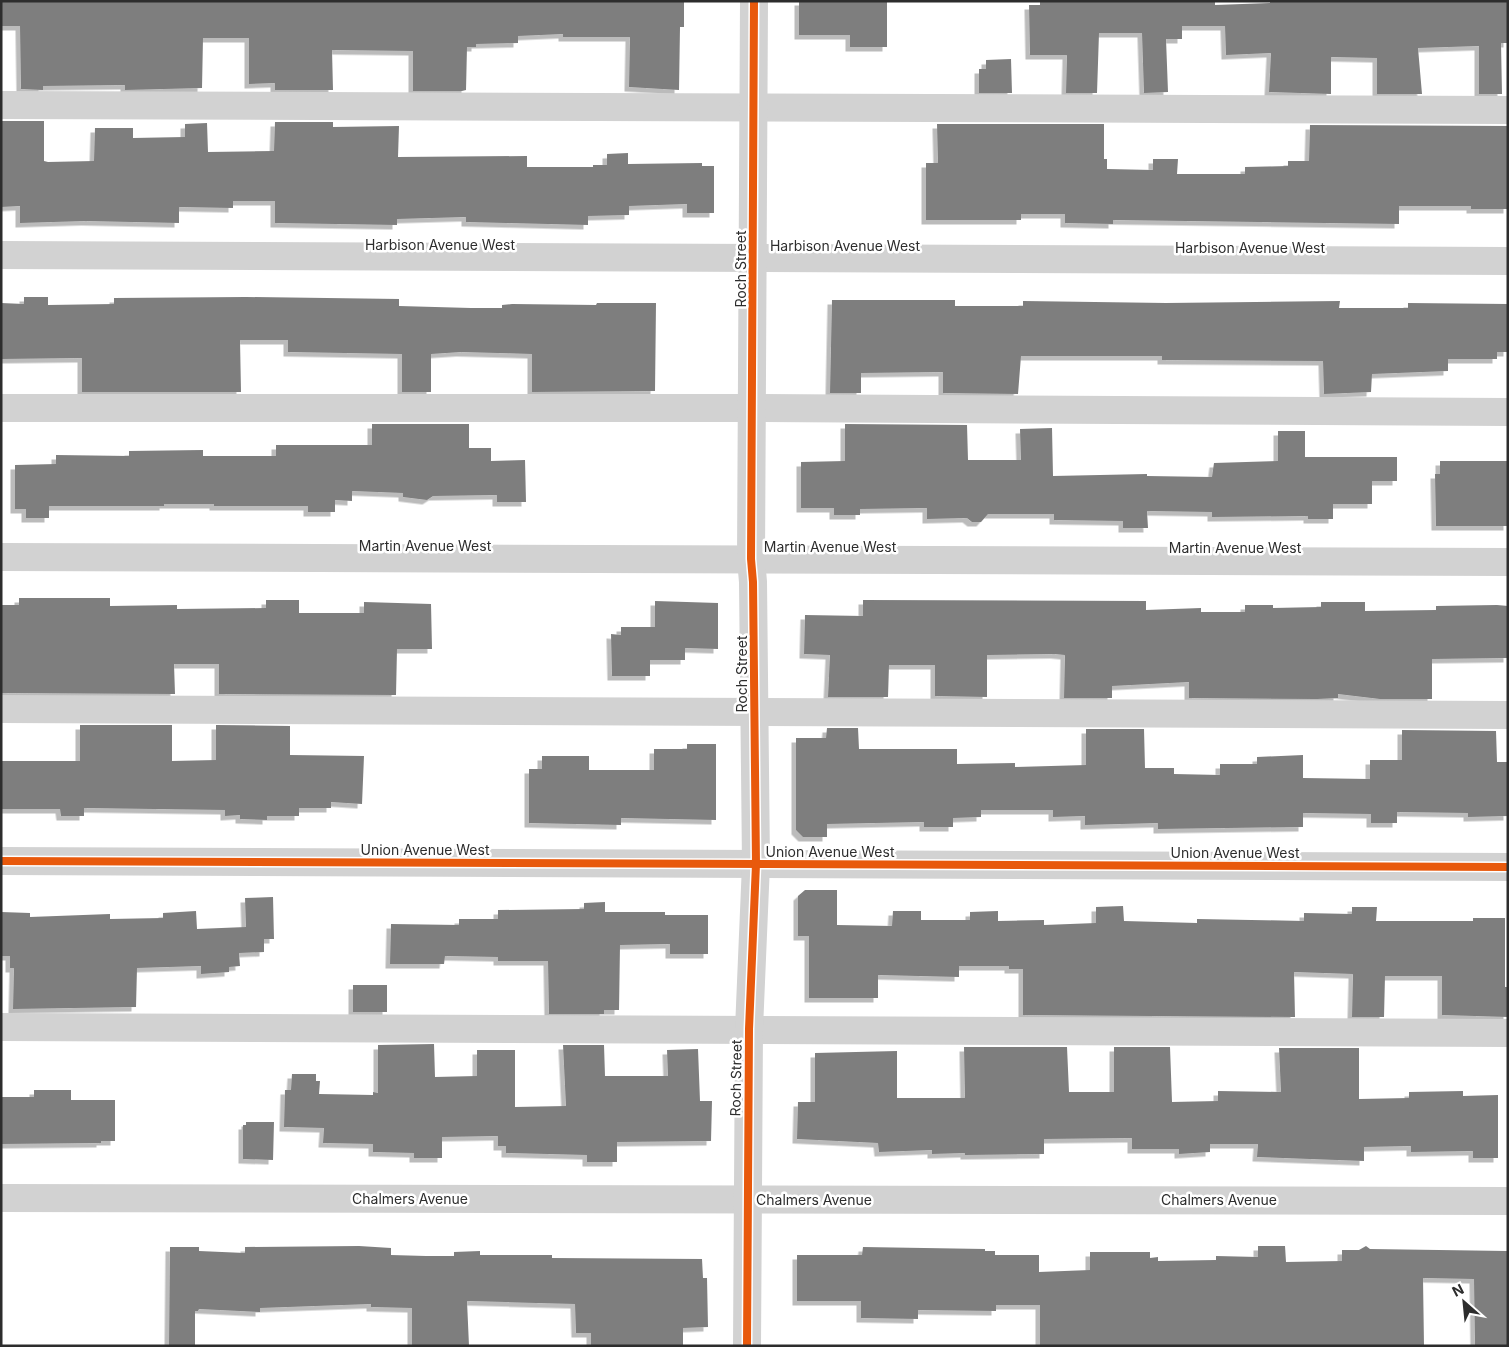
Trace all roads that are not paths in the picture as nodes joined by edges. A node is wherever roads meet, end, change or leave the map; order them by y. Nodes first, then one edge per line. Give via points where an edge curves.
1 (754, 1) edge
2 (1, 105) edge
3 (754, 108) junction
4 (1508, 110) edge
5 (1, 255) edge
6 (754, 258) junction
7 (1508, 261) edge
8 (1, 408) edge
9 (752, 408) junction
10 (1508, 412) edge
11 (1, 557) edge
12 (751, 559) junction
13 (1508, 562) edge
14 (1, 710) edge
15 (754, 712) junction
16 (1508, 715) edge
17 (1, 861) edge
18 (756, 864) junction
19 (1508, 867) edge
20 (1, 1027) edge
21 (749, 1029) junction
22 (1508, 1033) edge
23 (1, 1198) edge
24 (748, 1200) junction
25 (1508, 1201) edge
26 (748, 1346) edge

1 - 3 street, Roch Street
2 - 3 street
3 - 4 street
3 - 6 street, Roch Street
5 - 6 street, Harbison Avenue West
6 - 7 street, Harbison Avenue West
6 - 9 street, Roch Street
8 - 9 street
9 - 10 street
9 - 12 street, Roch Street
11 - 12 street, Martin Avenue West
12 - 13 street, Martin Avenue West
12 - 15 street, Roch Street
14 - 15 street
15 - 16 street
15 - 18 street, Roch Street
17 - 18 street, Union Avenue West
18 - 19 street, Union Avenue West
18 - 21 street, Roch Street
20 - 21 street
21 - 22 street
21 - 24 street, Roch Street
23 - 24 street, Chalmers Avenue
24 - 25 street, Chalmers Avenue
24 - 26 street, Roch Street

